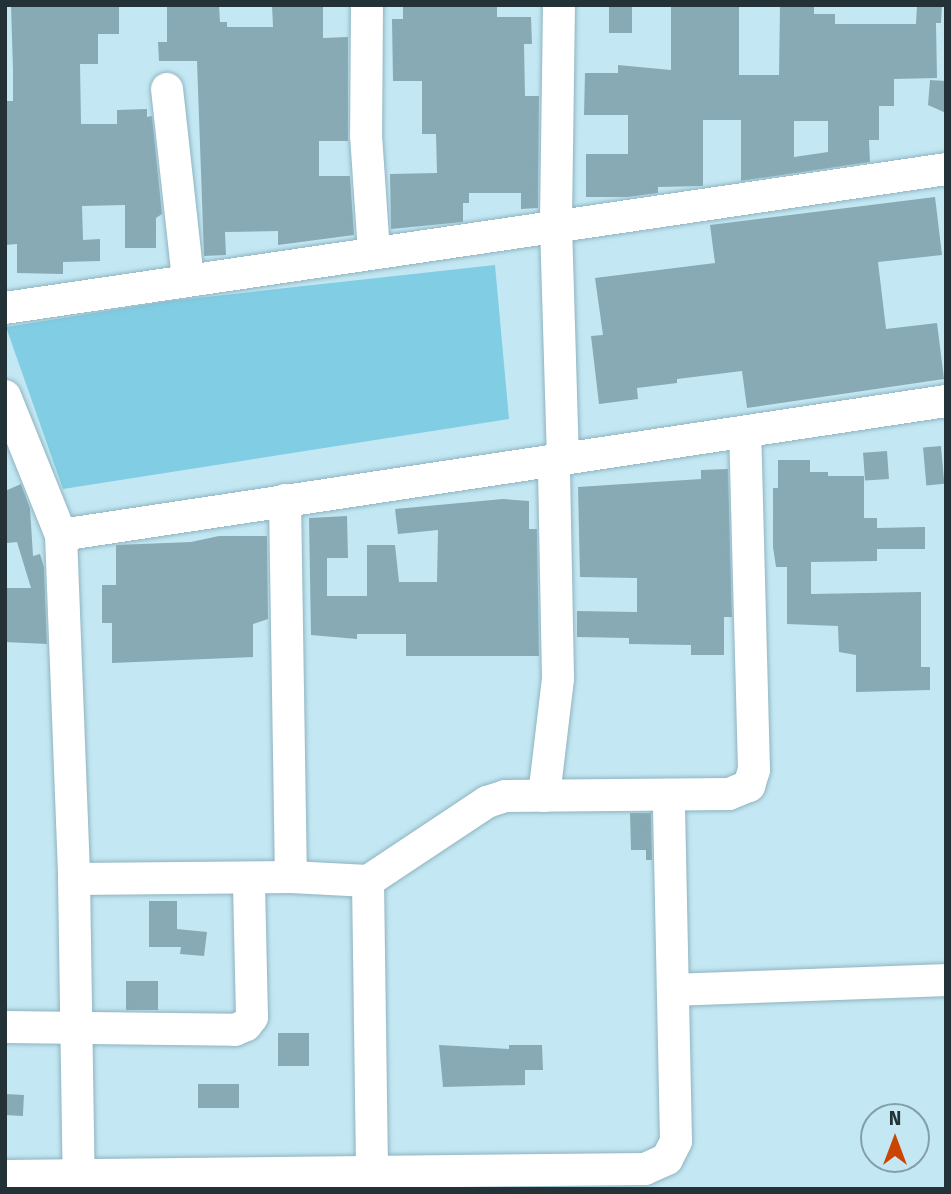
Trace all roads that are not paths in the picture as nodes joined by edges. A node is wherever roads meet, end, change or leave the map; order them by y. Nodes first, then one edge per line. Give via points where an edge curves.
1 (367, 5) edge
2 (559, 5) edge
3 (167, 89) dead end
4 (946, 169) edge
5 (556, 225) junction
6 (374, 253) junction
7 (188, 280) junction
8 (5, 308) edge
9 (5, 397) edge
10 (946, 401) edge
11 (745, 432) junction
12 (559, 459) junction
13 (285, 500) junction
14 (61, 535) junction
15 (669, 795) junction
16 (544, 796) junction
17 (291, 877) junction
18 (74, 878) junction
19 (249, 880) junction
20 (368, 881) junction
21 (946, 980) edge
22 (673, 990) junction
23 (5, 1027) edge
24 (77, 1027) junction
25 (372, 1170) junction
26 (5, 1175) edge
27 (79, 1181) edge

1 - 6 street via 366,135
2 - 5 street
3 - 7 street
4 - 5 street
5 - 6 street
5 - 12 street
6 - 7 street
7 - 8 street
9 - 14 street
10 - 11 street
11 - 12 street
11 - 15 street via 754,770 749,786 729,794
12 - 13 street
12 - 16 street via 558,678
13 - 14 street
13 - 17 street
14 - 18 street
15 - 16 street
15 - 22 street
16 - 20 street via 505,796 487,802
17 - 19 street
17 - 20 street
18 - 19 street
18 - 24 street
19 - 24 street via 252,1017 246,1025 235,1030
20 - 25 street
21 - 22 street
22 - 25 street via 676,1141 667,1159 645,1169
23 - 24 street
24 - 27 street
25 - 27 street
26 - 27 street

